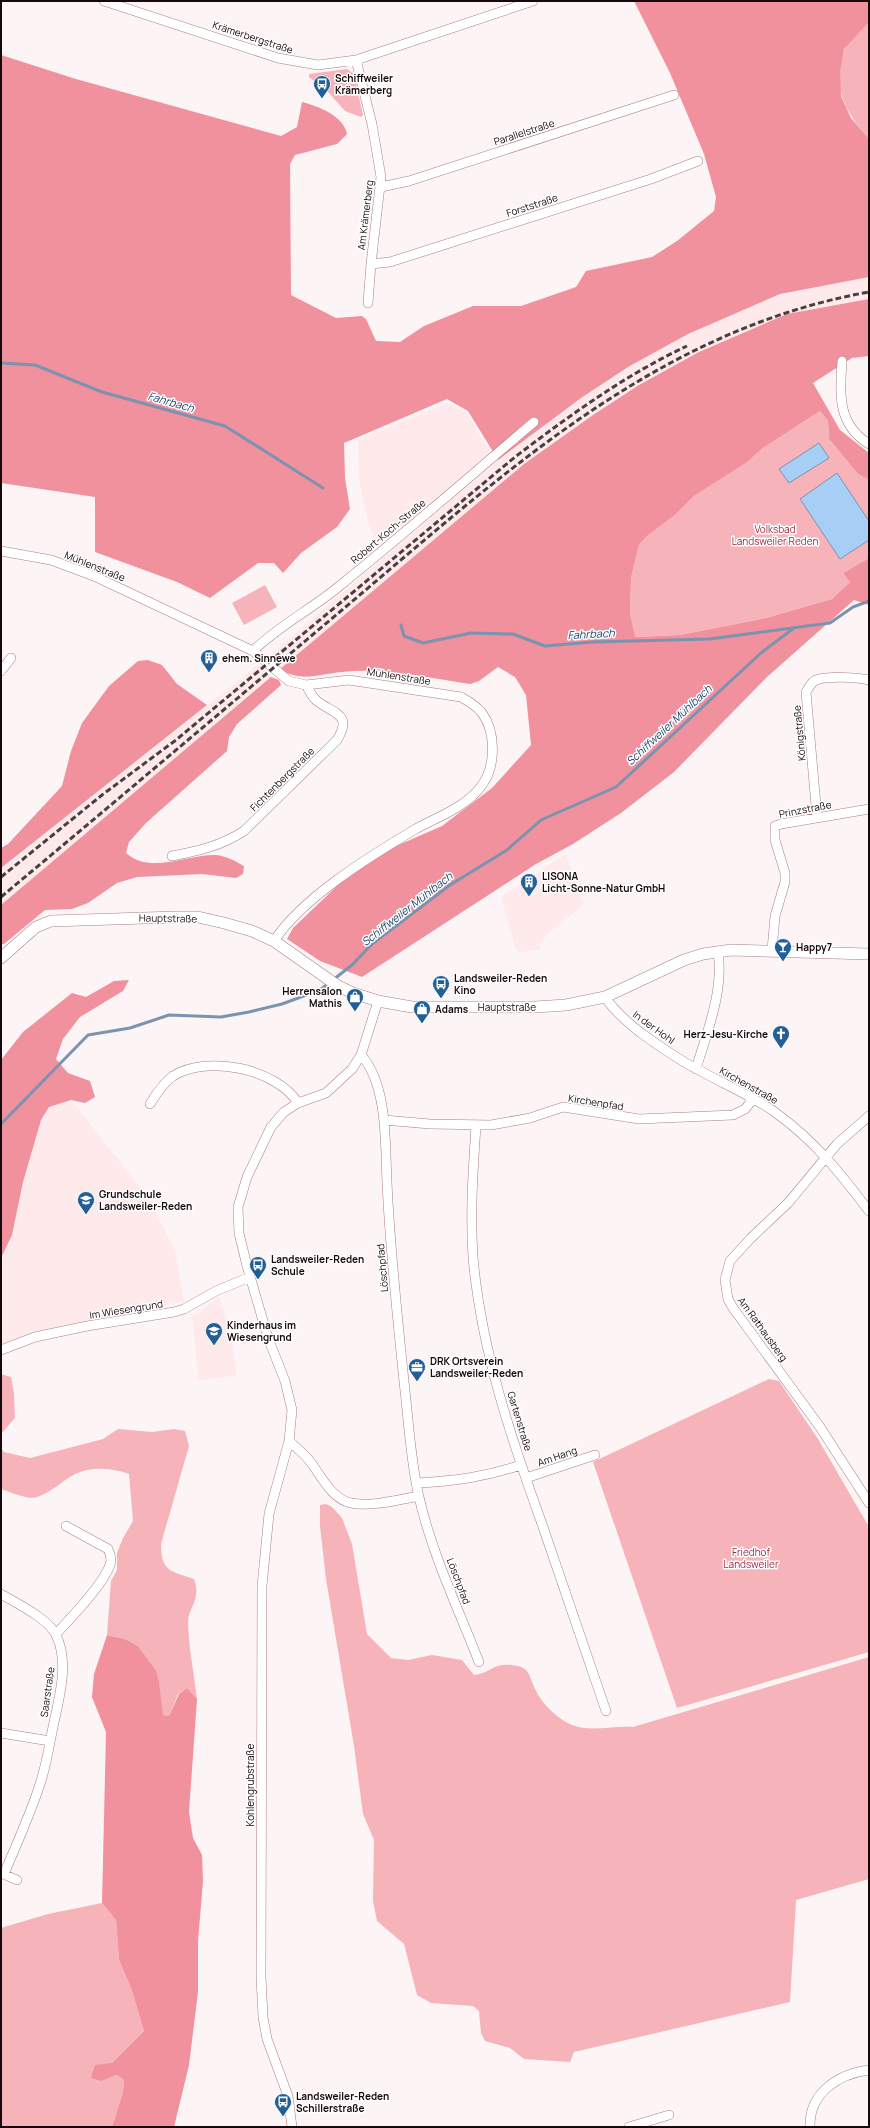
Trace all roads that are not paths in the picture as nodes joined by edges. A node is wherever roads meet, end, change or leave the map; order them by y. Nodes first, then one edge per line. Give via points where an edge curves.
1 (104, 1) edge
2 (533, 1) edge
3 (356, 60) junction
4 (674, 95) dead end
5 (698, 161) dead end
6 (380, 187) junction
7 (371, 264) junction
8 (368, 303) dead end
9 (842, 361) dead end
10 (534, 422) dead end
11 (869, 444) edge
12 (1, 551) edge
13 (253, 651) junction
14 (12, 658) dead end
15 (1, 671) edge
16 (869, 680) edge
17 (306, 685) junction
18 (869, 809) edge
19 (817, 817) junction
20 (172, 856) dead end
21 (274, 941) junction
22 (772, 950) junction
23 (718, 952) junction
24 (869, 954) edge
25 (1, 958) edge
26 (605, 997) junction
27 (378, 1001) junction
28 (361, 1055) junction
29 (696, 1069) junction
30 (754, 1098) junction
31 (298, 1103) junction
32 (150, 1104) dead end
33 (869, 1116) edge
34 (384, 1120) junction
35 (476, 1126) junction
36 (826, 1155) junction
37 (869, 1212) edge
38 (250, 1277) junction
39 (1, 1350) edge
40 (289, 1441) junction
41 (595, 1455) dead end
42 (522, 1466) junction
43 (526, 1478) junction
44 (417, 1484) junction
45 (419, 1496) junction
46 (869, 1503) edge
47 (66, 1526) dead end
48 (1, 1594) edge
49 (56, 1634) junction
50 (479, 1662) dead end
51 (606, 1711) dead end
52 (1, 1733) edge
53 (50, 1741) junction
54 (2, 1873) edge
55 (17, 1880) dead end
56 (869, 2070) edge
57 (669, 2115) dead end
58 (292, 2127) edge
59 (628, 2127) edge
60 (810, 2127) edge

1 - 3 street, Krämerbergstraße via 278,58 318,65
2 - 3 street, Krämerbergstraße
3 - 6 street, Am Krämerberg via 380,161
4 - 6 street, Parallelstraße via 409,181
5 - 7 street, Forststraße via 651,179 390,262
6 - 7 street, Am Krämerberg
7 - 8 street, Am Krämerberg
9 - 11 street via 843,411 849,427
10 - 13 street, Robert-Koch-Straße via 352,576
12 - 13 street, Mühlenstraße via 51,560 94,576
13 - 17 street, Mühlenstraße via 289,681
14 - 15 street
16 - 19 street, Königstraße via 816,680 810,684 806,692
17 - 20 street, Fichtenbergstraße via 317,701 337,712 343,720 344,729 337,740 244,831 207,849
17 - 21 street, Mühlenstraße via 349,680 460,697 472,703 482,713 489,727 492,756 490,768 482,785 466,801 363,861 304,908 282,929
18 - 19 street, Prinzstraße
19 - 22 street, Prinzstraße via 775,826 775,840 785,882 776,916
21 - 25 street, Hauptstraße via 252,931 198,917 62,919 36,927
21 - 27 street, Hauptstraße via 338,986
22 - 23 street, Hauptstraße
22 - 24 street, Hauptstraße
23 - 26 street, Hauptstraße via 684,960
23 - 29 street via 721,967 718,990
26 - 27 street, Hauptstraße via 566,1006 535,1007 412,1006
26 - 29 street, In der Hohl via 631,1025
27 - 28 street, Kohlengrubstraße
28 - 31 street, Kohlengrubstraße via 338,1084 326,1093
28 - 34 street, Löschpfad via 368,1062 375,1079
29 - 30 street, Kirchenstraße
30 - 35 street, Kirchenpfad via 745,1110 734,1115 639,1119 563,1107 530,1118
30 - 36 street, Kirchenstraße via 782,1117
31 - 32 street via 292,1093 270,1078 244,1070 209,1066 193,1067 172,1077 159,1089
31 - 38 street, Kohlengrubstraße via 284,1112 271,1127 241,1193 237,1219
33 - 36 street, Am Rathausberg
34 - 35 street, Kirchenpfad
34 - 44 street, Löschpfad via 393,1277
35 - 42 street, Gartenstraße via 473,1257 490,1358
36 - 37 street, Kirchenstraße
36 - 46 street, Am Rathausberg via 788,1203 730,1262 726,1272 726,1288 733,1308 820,1427
38 - 39 street, Im Wiesengrund via 174,1312 35,1337
38 - 40 street, Kohlengrubstraße via 268,1338 285,1381 292,1410
40 - 45 street via 342,1500 369,1504
40 - 58 street, Kohlengrubstraße via 269,1514 262,1586 261,1977 262,2017 267,2039 288,2096
41 - 43 street, Am Hang
42 - 43 street, Gartenstraße
42 - 44 street via 484,1477
43 - 51 street, Gartenstraße
44 - 45 street, Löschpfad
45 - 50 street, Löschpfad via 440,1563
47 - 49 street via 108,1549 111,1560 108,1570 79,1610
48 - 49 street via 43,1621
49 - 53 street, Saarstraße via 62,1652 62,1675
52 - 53 street
53 - 54 street, Saarstraße via 41,1780 21,1836
54 - 55 street
56 - 60 street via 854,2073 826,2087 814,2103
57 - 59 street

